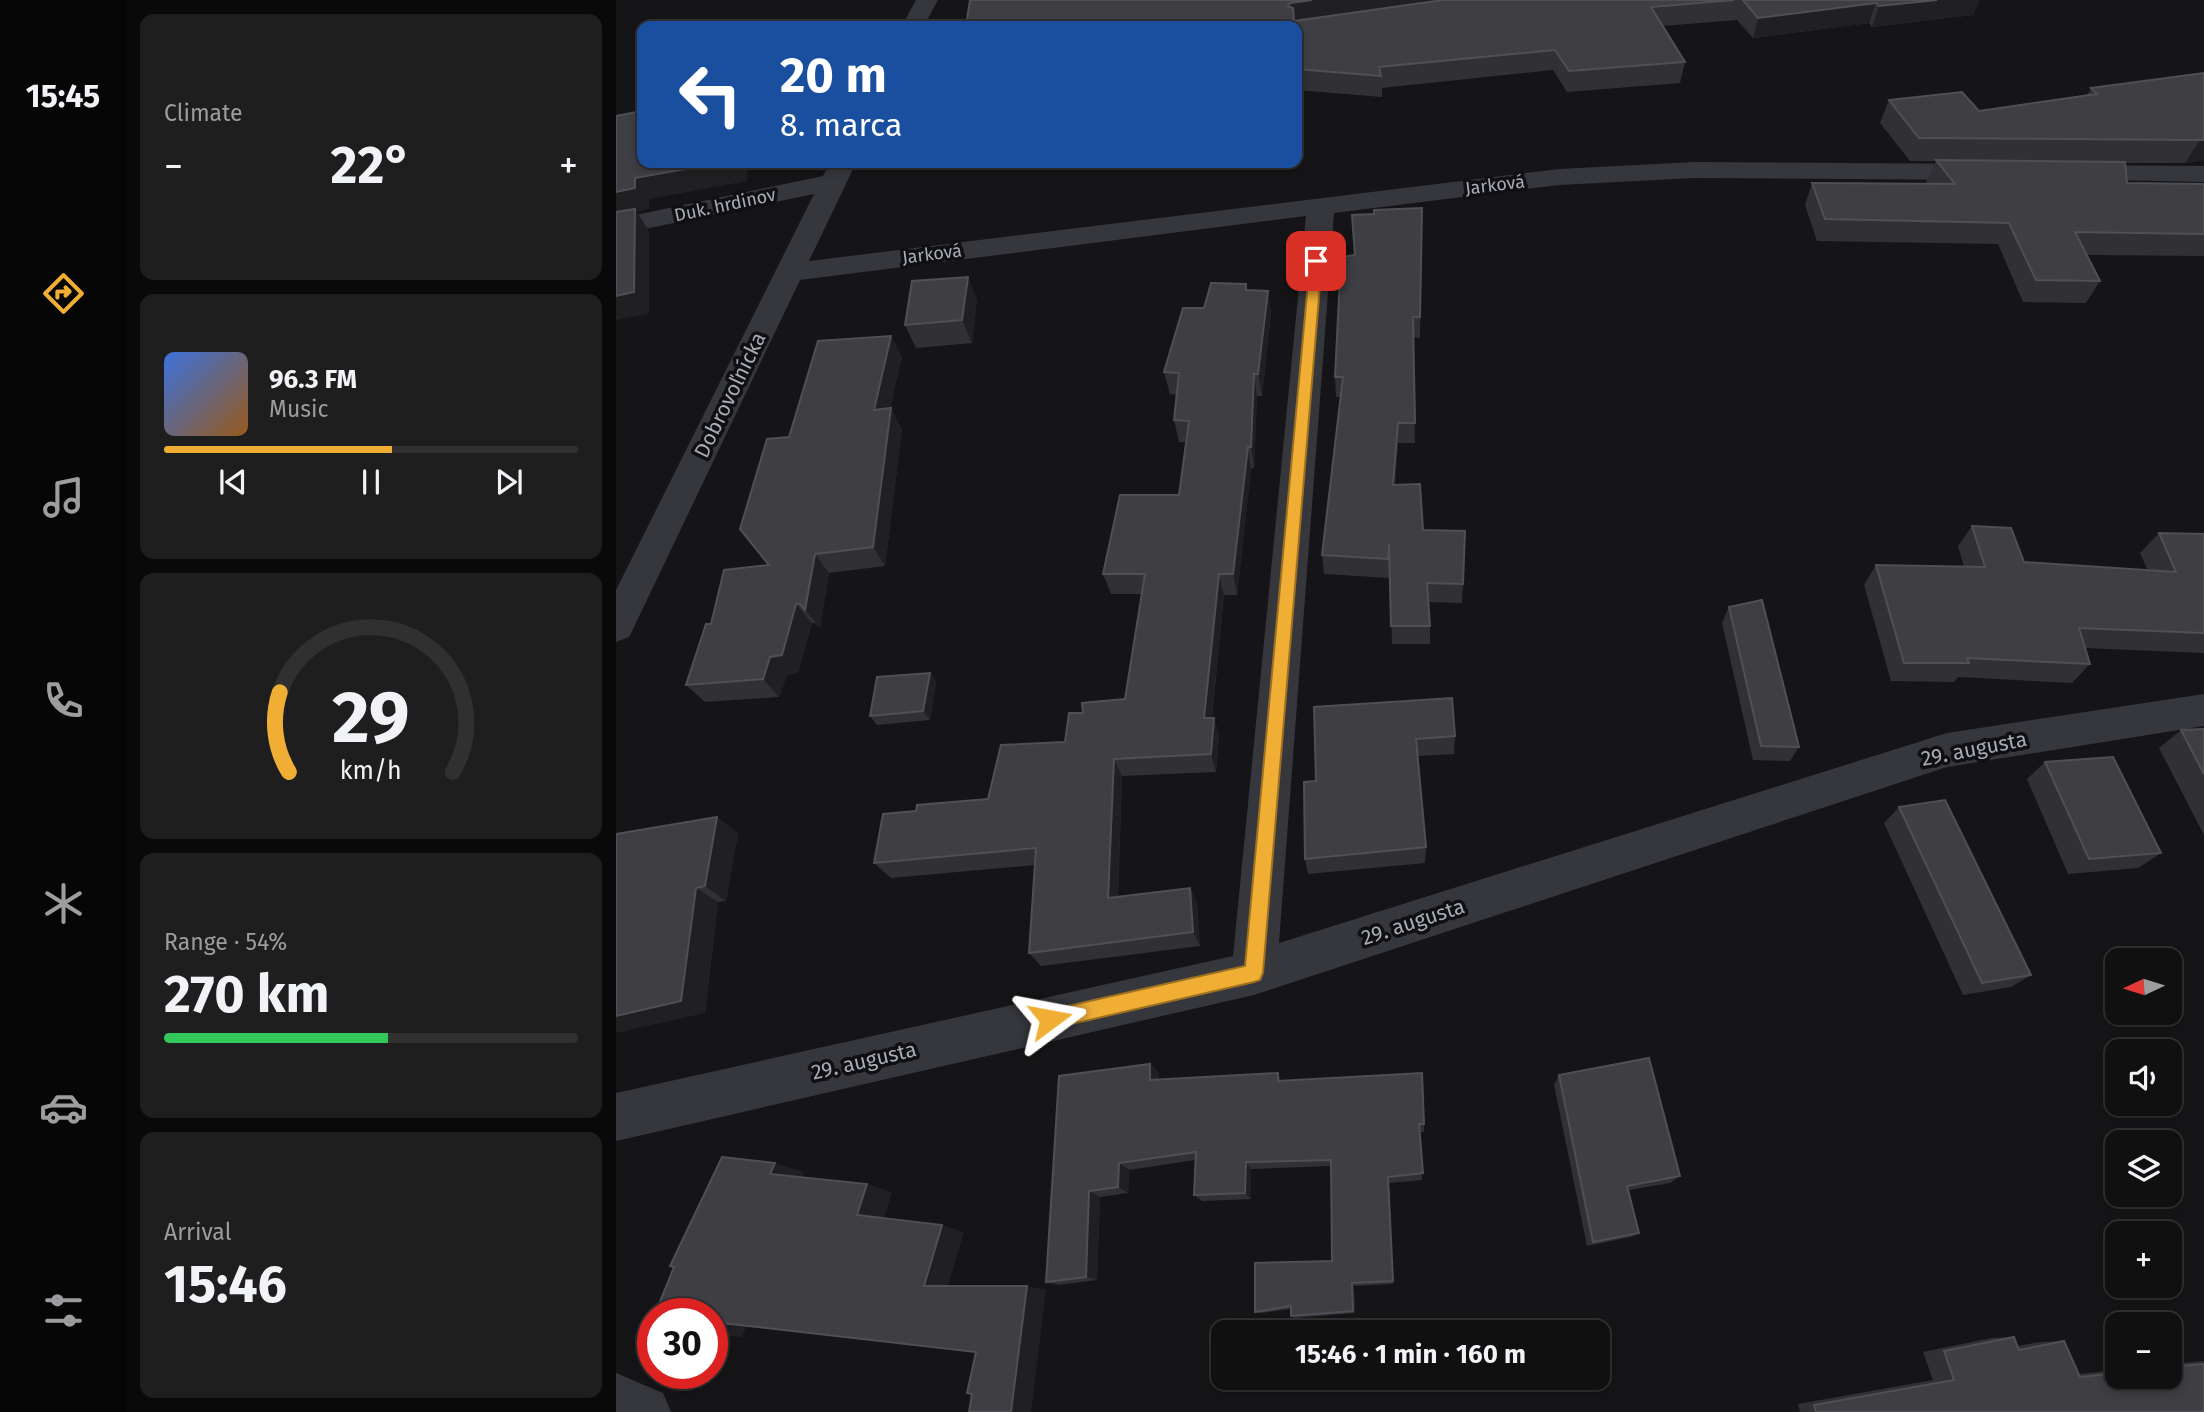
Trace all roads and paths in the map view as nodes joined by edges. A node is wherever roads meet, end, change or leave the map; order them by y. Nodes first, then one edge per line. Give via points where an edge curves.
1 (927, 0) edge
2 (916, 21) edge
3 (839, 172) edge
4 (2011, 172) edge
5 (2052, 173) edge
6 (2204, 174) edge
7 (1321, 205) junction
8 (616, 227) edge
9 (790, 272) junction
10 (616, 627) edge
11 (2204, 710) edge
12 (1254, 973) junction
13 (616, 1117) edge
14 (616, 1400) edge
15 (644, 1412) edge

1 - 2 street
3 - 8 street, Duk. hrdinov
3 - 9 street, Dobrovoľnícka
4 - 7 street, Jarková via 1694,170 1559,177
5 - 6 street
7 - 9 street, Jarková
7 - 12 street
9 - 10 street, Dobrovoľnícka
11 - 12 street, 29. augusta via 1947,750
12 - 13 street, 29. augusta
14 - 15 street

